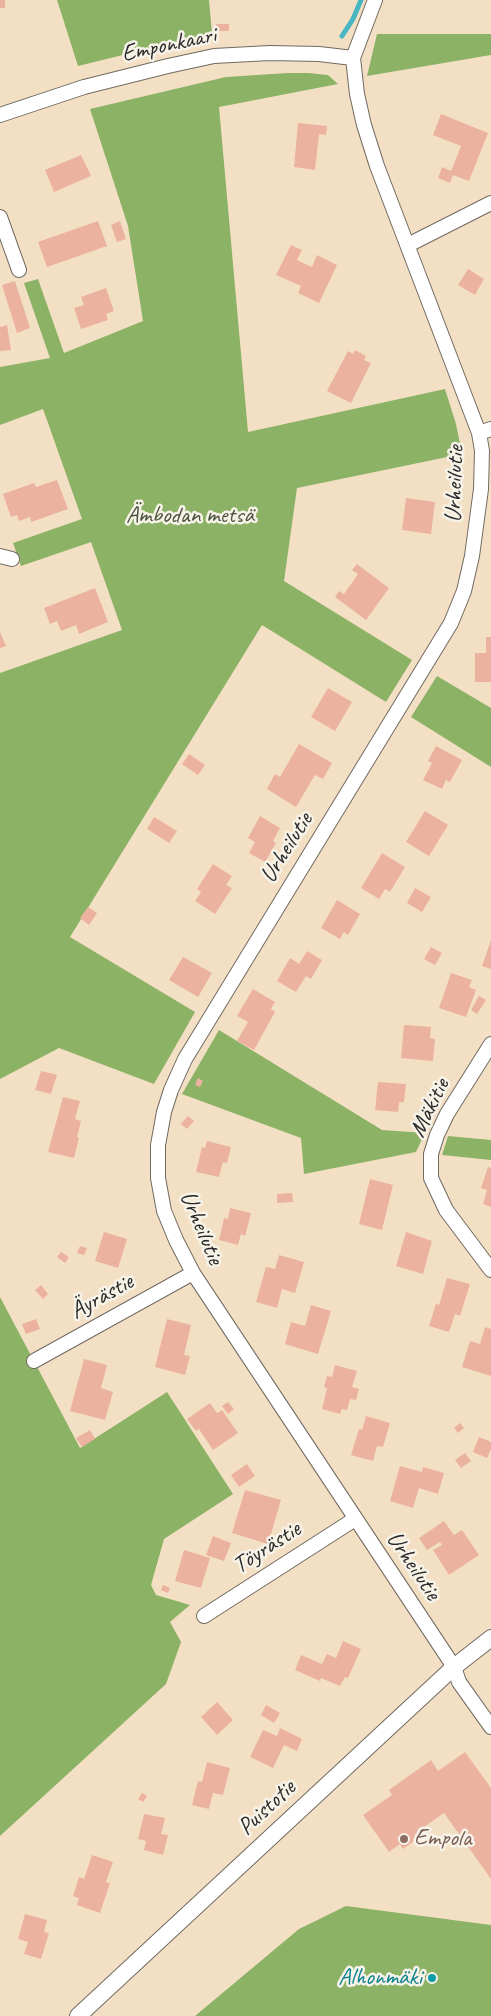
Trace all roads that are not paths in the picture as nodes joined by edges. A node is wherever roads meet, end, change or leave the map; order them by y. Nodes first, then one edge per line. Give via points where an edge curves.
1 (375, 0) edge
2 (353, 58) junction
3 (0, 115) edge
4 (491, 203) edge
5 (0, 217) edge
6 (408, 244) junction
7 (18, 270) dead end
8 (485, 431) edge
9 (491, 1044) edge
10 (491, 1270) edge
11 (194, 1273) junction
12 (34, 1361) dead end
13 (355, 1519) junction
14 (204, 1616) dead end
15 (491, 1638) edge
16 (454, 1667) junction
17 (491, 1726) edge
18 (78, 2016) edge

1 - 2 street, Urheilutie
2 - 3 street, Emponkaari via 270,53 214,56 84,87
2 - 6 street, Urheilutie via 364,124
4 - 6 street
5 - 7 street
6 - 8 street, Urheilutie
8 - 11 street, Urheilutie via 478,522 464,591 451,623 206,1022 171,1090 158,1145 158,1178 164,1211
9 - 10 street, Mäkitie via 437,1135 431,1154 431,1178 446,1210
11 - 12 street, Äyrästie
11 - 13 street, Urheilutie
13 - 14 street, Töyrästie
13 - 16 street, Urheilutie
15 - 16 street, Puistotie
16 - 17 street, Urheilutie via 459,1682
16 - 18 street, Puistotie

